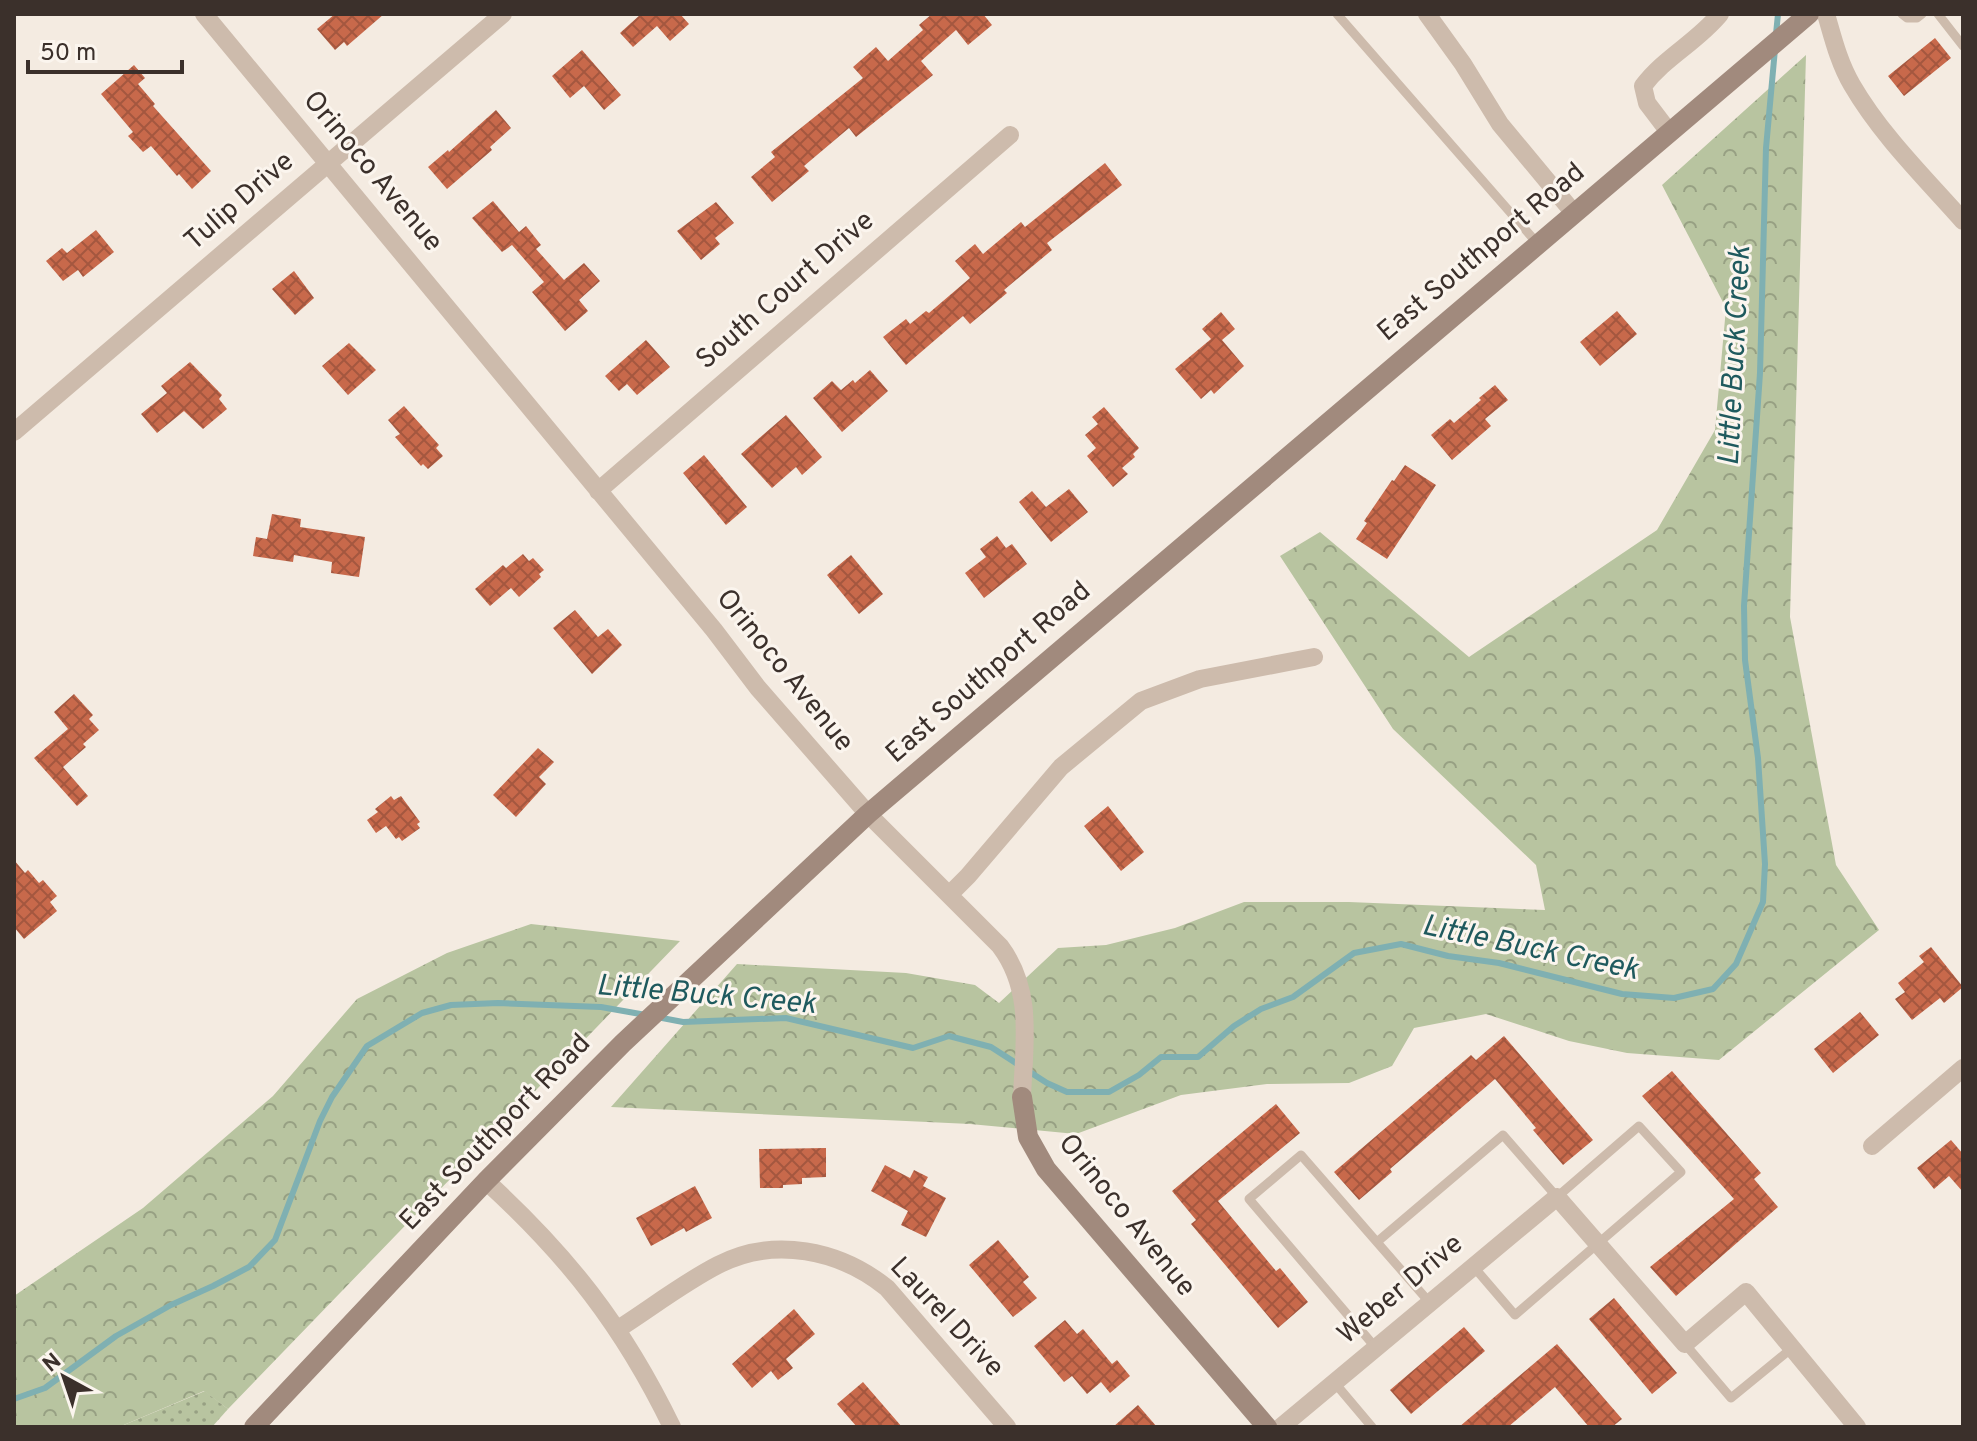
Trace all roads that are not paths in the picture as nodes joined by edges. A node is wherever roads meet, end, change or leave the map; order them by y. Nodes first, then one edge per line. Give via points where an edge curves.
1 (204, 14) edge
2 (503, 14) edge
3 (1337, 14) edge
4 (1427, 14) edge
5 (1720, 14) edge
6 (1809, 14) edge
7 (1826, 14) edge
8 (1902, 14) edge
9 (1922, 14) edge
10 (1938, 14) edge
11 (1963, 46) edge
12 (1669, 132) junction
13 (1010, 135) dead end
14 (329, 163) junction
15 (1573, 212) junction
16 (1963, 221) edge
17 (1537, 243) junction
18 (14, 432) edge
19 (598, 491) junction
20 (1314, 657) dead end
21 (868, 814) junction
22 (949, 895) junction
23 (1963, 1068) edge
24 (1022, 1097) joint
25 (1872, 1146) dead end
26 (486, 1181) junction
27 (1557, 1197) junction
28 (1377, 1242) junction
29 (1598, 1244) junction
30 (1473, 1266) junction
31 (1430, 1303) junction
32 (618, 1329) junction
33 (1685, 1344) junction
34 (1376, 1348) junction
35 (1792, 1348) junction
36 (1334, 1382) junction
37 (254, 1427) edge
38 (672, 1427) edge
39 (1007, 1427) edge
40 (1267, 1427) edge
41 (1281, 1427) edge
42 (1372, 1427) edge
43 (1857, 1427) edge

1 - 14 street, Orinoco Avenue
2 - 14 street, Tulip Drive
3 - 17 lane
4 - 15 street via 1500,124
5 - 12 street via 1643,86 1647,103
6 - 12 main road, East Southport Road
7 - 16 street via 1852,84
8 - 9 lane
10 - 11 lane
12 - 15 main road, East Southport Road
13 - 19 street, South Court Drive
14 - 18 street, Tulip Drive
14 - 19 street, Orinoco Avenue
15 - 17 main road, East Southport Road
17 - 21 main road, East Southport Road
19 - 21 street, Orinoco Avenue
20 - 22 street via 1200,679 1141,701 1061,767
21 - 22 street, Orinoco Avenue
21 - 26 main road, East Southport Road via 623,1043
22 - 24 street, Orinoco Avenue via 1010,959 1020,981 1026,1014
23 - 25 street
24 - 40 main road, Orinoco Avenue via 1028,1137 1046,1169
26 - 32 street via 558,1251
26 - 37 main road, East Southport Road
27 - 28 lane via 1503,1135
27 - 29 street
27 - 29 lane via 1639,1126 1681,1172
27 - 30 street, Weber Drive
28 - 31 lane
28 - 34 lane via 1301,1155 1249,1199
29 - 30 lane via 1515,1315
29 - 33 street
30 - 31 street, Weber Drive
31 - 34 street, Weber Drive
32 - 38 street
32 - 39 street, Laurel Drive via 719,1264 774,1249 820,1253 864,1271 887,1288
33 - 35 lane via 1731,1398
33 - 35 street via 1746,1292
34 - 36 street, Weber Drive
35 - 43 street
36 - 41 street, Weber Drive
36 - 42 lane

